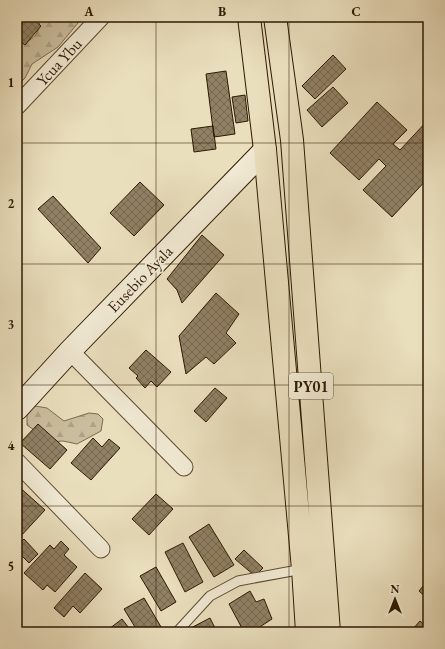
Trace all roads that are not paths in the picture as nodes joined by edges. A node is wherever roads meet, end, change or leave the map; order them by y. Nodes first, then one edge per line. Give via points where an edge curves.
1 (101, 17) edge
2 (249, 17) edge
3 (275, 17) edge
4 (17, 106) edge
5 (292, 140) junction
6 (265, 150) junction
7 (70, 351) junction
8 (17, 409) edge
9 (17, 462) edge
10 (184, 467) dead end
11 (101, 549) dead end
12 (303, 569) junction
13 (177, 632) edge
14 (307, 632) edge
15 (329, 632) edge

1 - 4 street, Ycua Ybu
2 - 6 highway, PY01
3 - 5 highway, PY01
5 - 6 highway
5 - 15 highway, PY01
6 - 7 main road, Eusebio Ayala
6 - 12 highway, PY01
7 - 8 main road, Eusebio Ayala
7 - 10 street
9 - 11 street
12 - 13 lane via 238,581 210,596
12 - 14 highway, PY01

